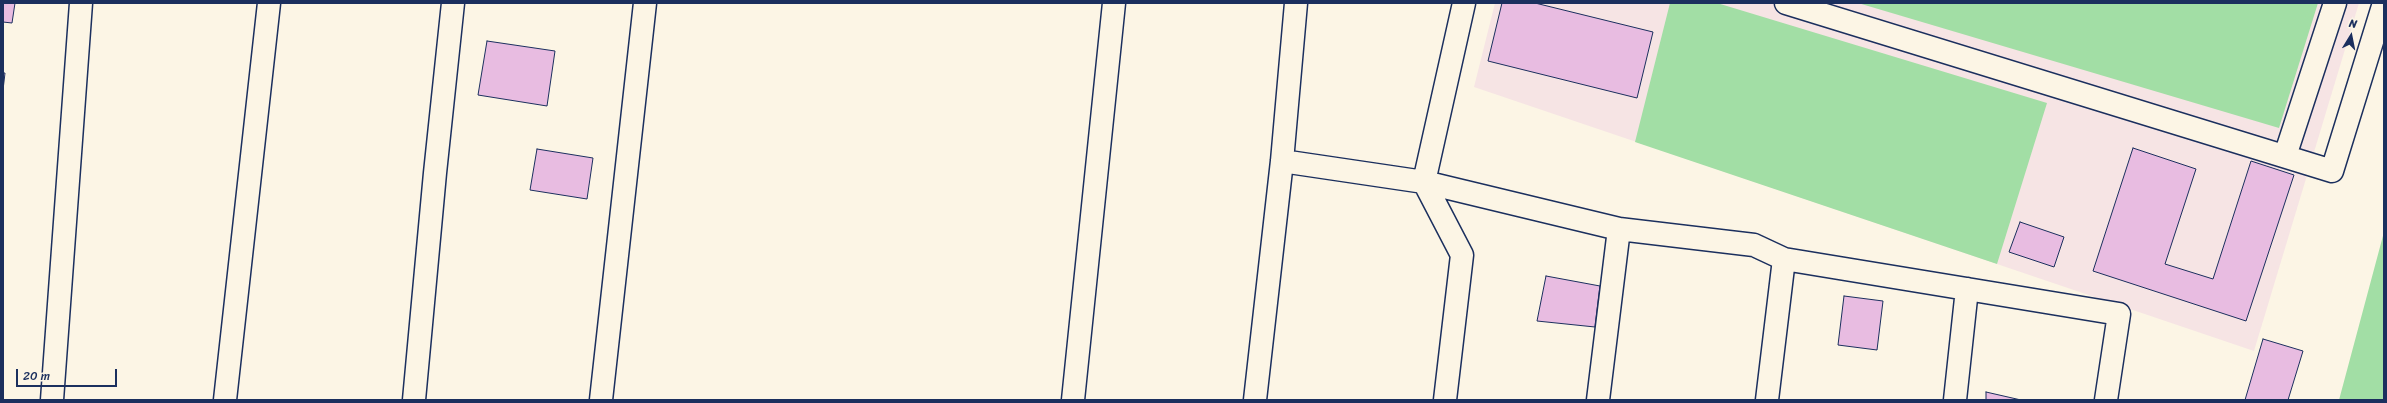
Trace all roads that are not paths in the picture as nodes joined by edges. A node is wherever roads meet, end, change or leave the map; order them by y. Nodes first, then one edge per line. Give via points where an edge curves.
1 (81, 3) edge
2 (269, 3) edge
3 (453, 3) edge
4 (645, 3) edge
5 (1114, 3) edge
6 (1296, 3) edge
7 (1464, 3) edge
8 (1786, 3) edge
9 (2335, 3) edge
10 (2384, 3) edge
11 (2285, 156) junction
12 (1282, 161) junction
13 (1424, 182) junction
14 (1619, 229) junction
15 (1784, 259) junction
16 (1967, 289) junction
17 (52, 400) edge
18 (225, 400) edge
19 (414, 400) edge
20 (601, 400) edge
21 (1073, 400) edge
22 (1255, 400) edge
23 (1445, 400) edge
24 (1598, 400) edge
25 (1767, 400) edge
26 (1955, 400) edge
27 (2106, 400) edge

1 - 17 street
2 - 18 street
3 - 19 street
4 - 20 street
5 - 21 street
6 - 12 street
7 - 13 street
8 - 11 street
9 - 11 street
10 - 11 street via 2332,171
12 - 13 street
12 - 22 street
13 - 14 street
13 - 23 street via 1462,255
14 - 15 street via 1754,245
14 - 24 street
15 - 16 street
15 - 25 street
16 - 26 street
16 - 27 street via 2119,314

